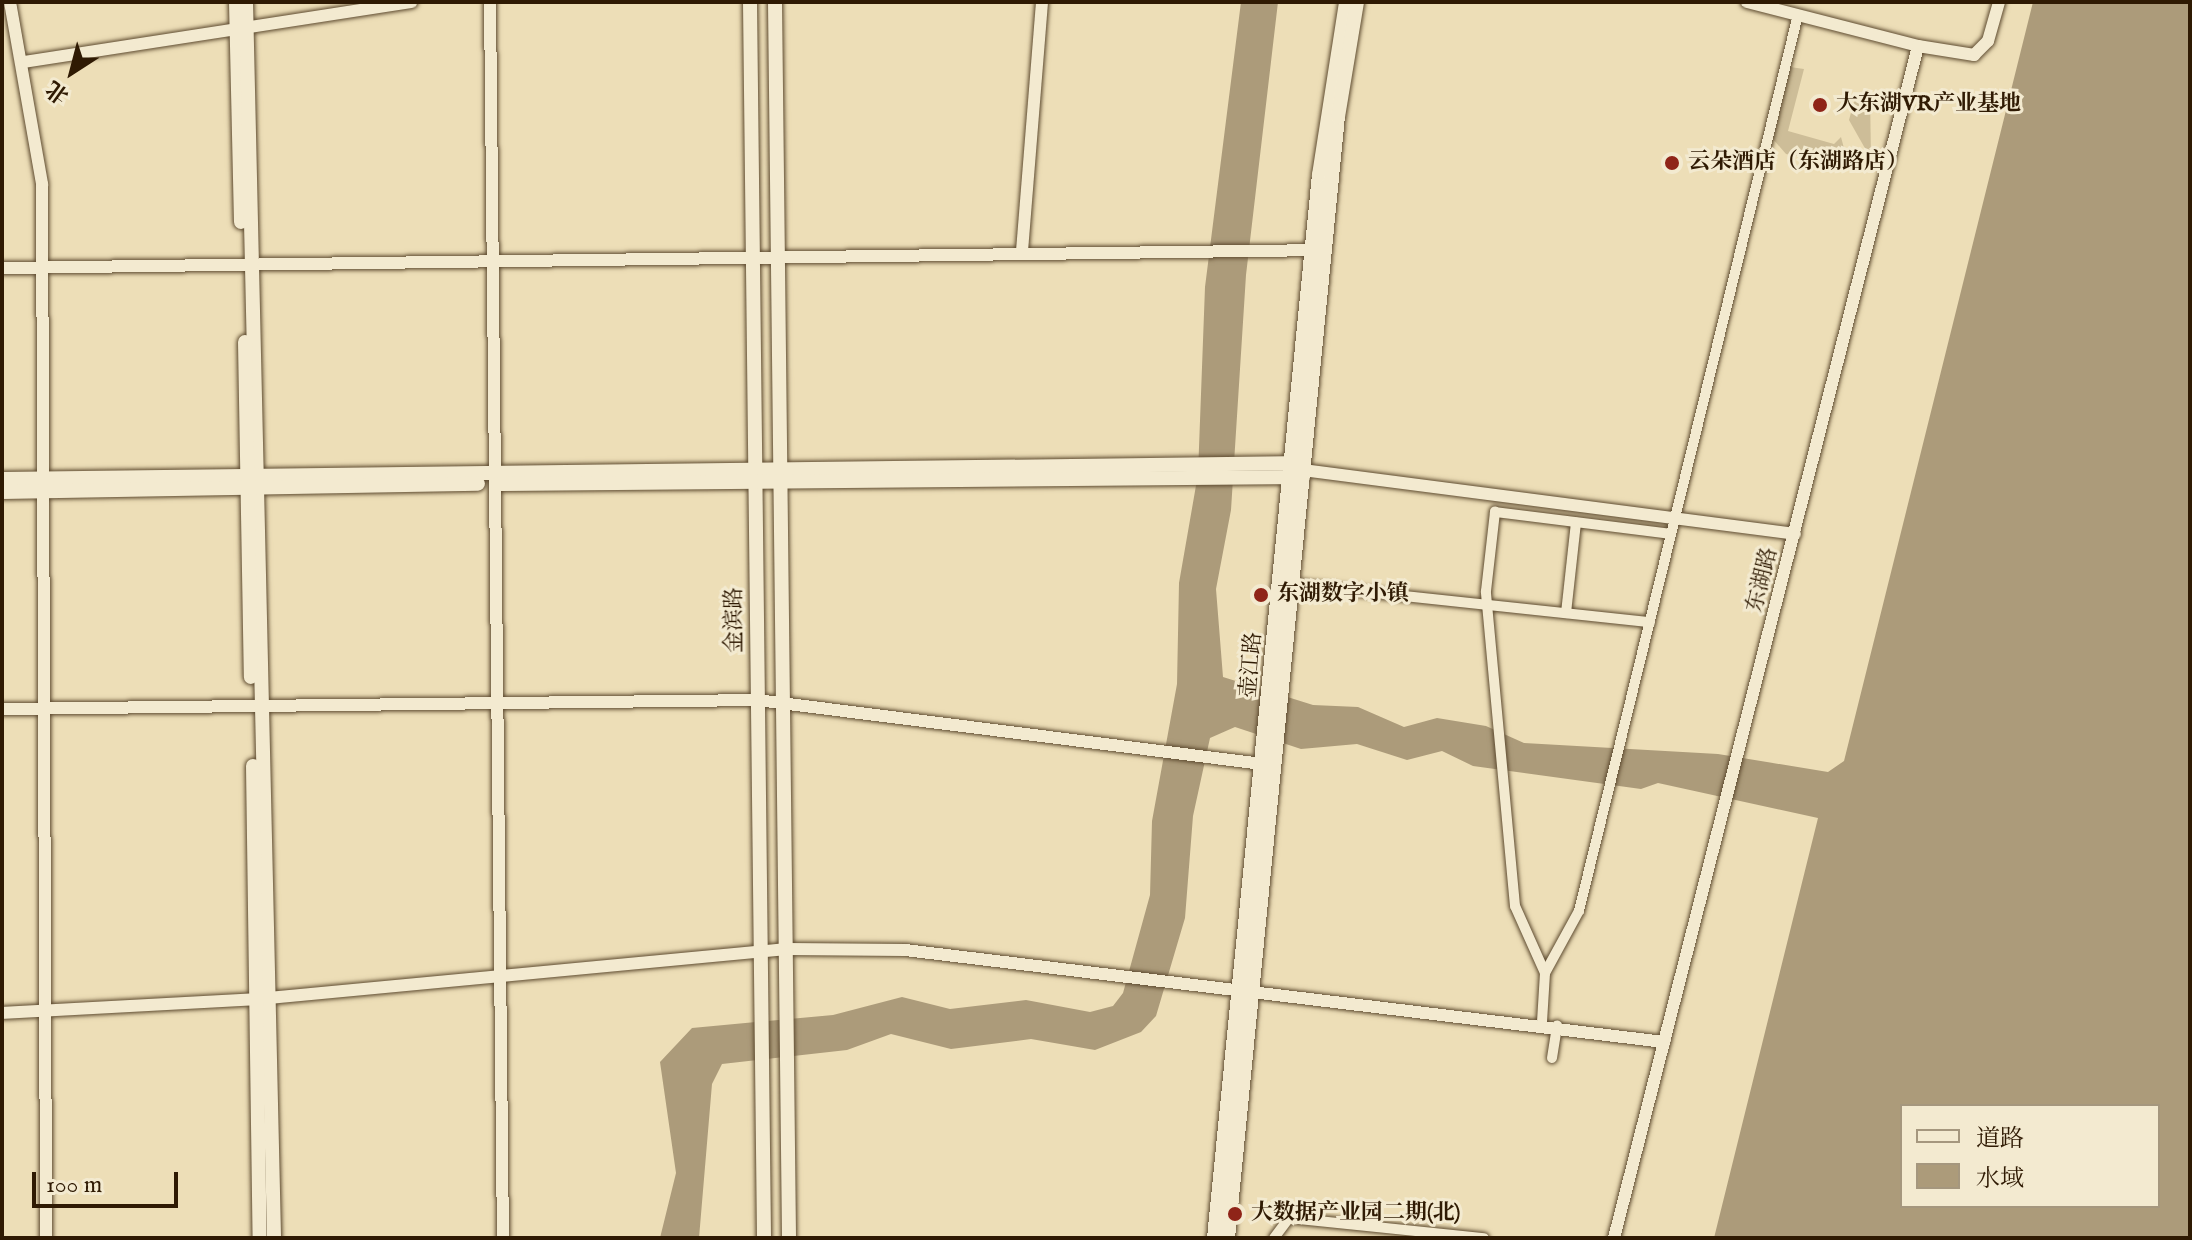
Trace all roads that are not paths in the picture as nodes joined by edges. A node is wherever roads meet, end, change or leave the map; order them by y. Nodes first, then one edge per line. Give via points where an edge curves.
1 (10, 2) edge
2 (236, 2) edge
3 (246, 2) edge
4 (411, 2) edge
5 (490, 2) edge
6 (750, 2) edge
7 (775, 2) edge
8 (1042, 2) edge
9 (1346, 2) edge
10 (1357, 2) edge
11 (1747, 2) edge
12 (1999, 2) edge
13 (1798, 15) junction
14 (775, 27) junction
15 (241, 28) junction
16 (750, 29) junction
17 (1918, 46) junction
18 (24, 62) junction
19 (1319, 250) junction
20 (1022, 251) junction
21 (777, 256) junction
22 (754, 258) junction
23 (493, 260) junction
24 (247, 261) junction
25 (40, 267) junction
26 (2, 268) edge
27 (781, 464) junction
28 (756, 465) junction
29 (1172, 470) junction
30 (1299, 470) junction
31 (2, 479) edge
32 (494, 479) junction
33 (757, 480) junction
34 (781, 480) junction
35 (254, 481) junction
36 (42, 485) junction
37 (2, 492) edge
38 (1676, 517) junction
39 (1576, 523) junction
40 (1671, 534) junction
41 (1795, 534) junction
42 (1292, 584) junction
43 (1487, 605) junction
44 (1566, 613) junction
45 (1650, 622) junction
46 (1277, 688) junction
47 (757, 700) junction
48 (497, 701) junction
49 (257, 705) junction
50 (784, 706) junction
51 (45, 708) junction
52 (2, 709) edge
53 (1270, 757) junction
54 (787, 949) junction
55 (759, 954) junction
56 (1545, 973) junction
57 (499, 977) junction
58 (1246, 988) junction
59 (263, 998) junction
60 (46, 1009) junction
61 (2, 1013) edge
62 (1542, 1022) junction
63 (1557, 1024) junction
64 (1664, 1042) junction
65 (1552, 1058) dead end
66 (46, 1238) edge
67 (260, 1238) edge
68 (274, 1238) edge
69 (503, 1238) edge
70 (764, 1238) edge
71 (789, 1238) edge
72 (1214, 1238) edge
73 (1228, 1238) edge
74 (1274, 1238) edge
75 (1484, 1238) edge
76 (1614, 1238) edge

1 - 18 street
2 - 15 main road
3 - 15 main road
4 - 15 street
5 - 23 street
6 - 16 main road, 金滨路
7 - 14 main road
8 - 20 street
9 - 19 main road, 壶江路
10 - 19 main road, 壶江路
11 - 13 street
12 - 17 street via 1988,41 1974,55
13 - 17 street
13 - 38 street
14 - 16 main road
14 - 21 main road
15 - 18 street
15 - 24 main road
16 - 22 main road, 金滨路
17 - 41 street, 东湖路
18 - 25 street via 41,155
19 - 20 street
19 - 30 main road, 壶江路
20 - 21 street
21 - 22 street
21 - 27 main road
22 - 23 street
22 - 28 main road, 金滨路
23 - 24 street
23 - 32 street
24 - 25 street
24 - 35 main road
25 - 26 street
25 - 36 street
27 - 28 main road
27 - 29 main road
27 - 34 main road
28 - 32 main road
28 - 33 main road, 金滨路
29 - 30 main road
29 - 34 main road
30 - 38 street
30 - 42 main road, 壶江路
30 - 46 main road, 壶江路
31 - 36 main road
32 - 33 main road
32 - 35 main road
32 - 48 street
33 - 34 main road
33 - 47 main road, 金滨路
34 - 50 main road
35 - 36 main road
35 - 49 main road
36 - 37 main road
36 - 51 street
38 - 40 street
38 - 41 street
39 - 40 street
39 - 43 street via 1495,512
39 - 44 street
40 - 45 street
41 - 64 street, 东湖路
42 - 43 street
42 - 46 main road, 壶江路
43 - 44 street
43 - 56 street via 1515,906
44 - 45 street
45 - 56 street via 1598,813 1579,911
46 - 53 main road, 壶江路
47 - 48 street
47 - 50 street
47 - 55 main road, 金滨路
48 - 49 street
48 - 57 street
49 - 51 street
49 - 59 main road
50 - 53 street via 1233,762
50 - 54 main road
51 - 52 street
51 - 60 street
53 - 58 main road, 壶江路
54 - 55 street
54 - 58 street via 905,950
54 - 71 main road
55 - 57 street
55 - 70 main road, 金滨路 via 764,996
56 - 62 street
57 - 59 street
57 - 69 street
58 - 62 street
58 - 72 main road, 壶江路
58 - 73 main road, 壶江路
59 - 60 street
59 - 67 main road
59 - 68 main road
60 - 61 street
60 - 66 street
62 - 63 street
63 - 64 street
63 - 65 street
64 - 76 street, 东湖路
74 - 75 street via 1289,1218

